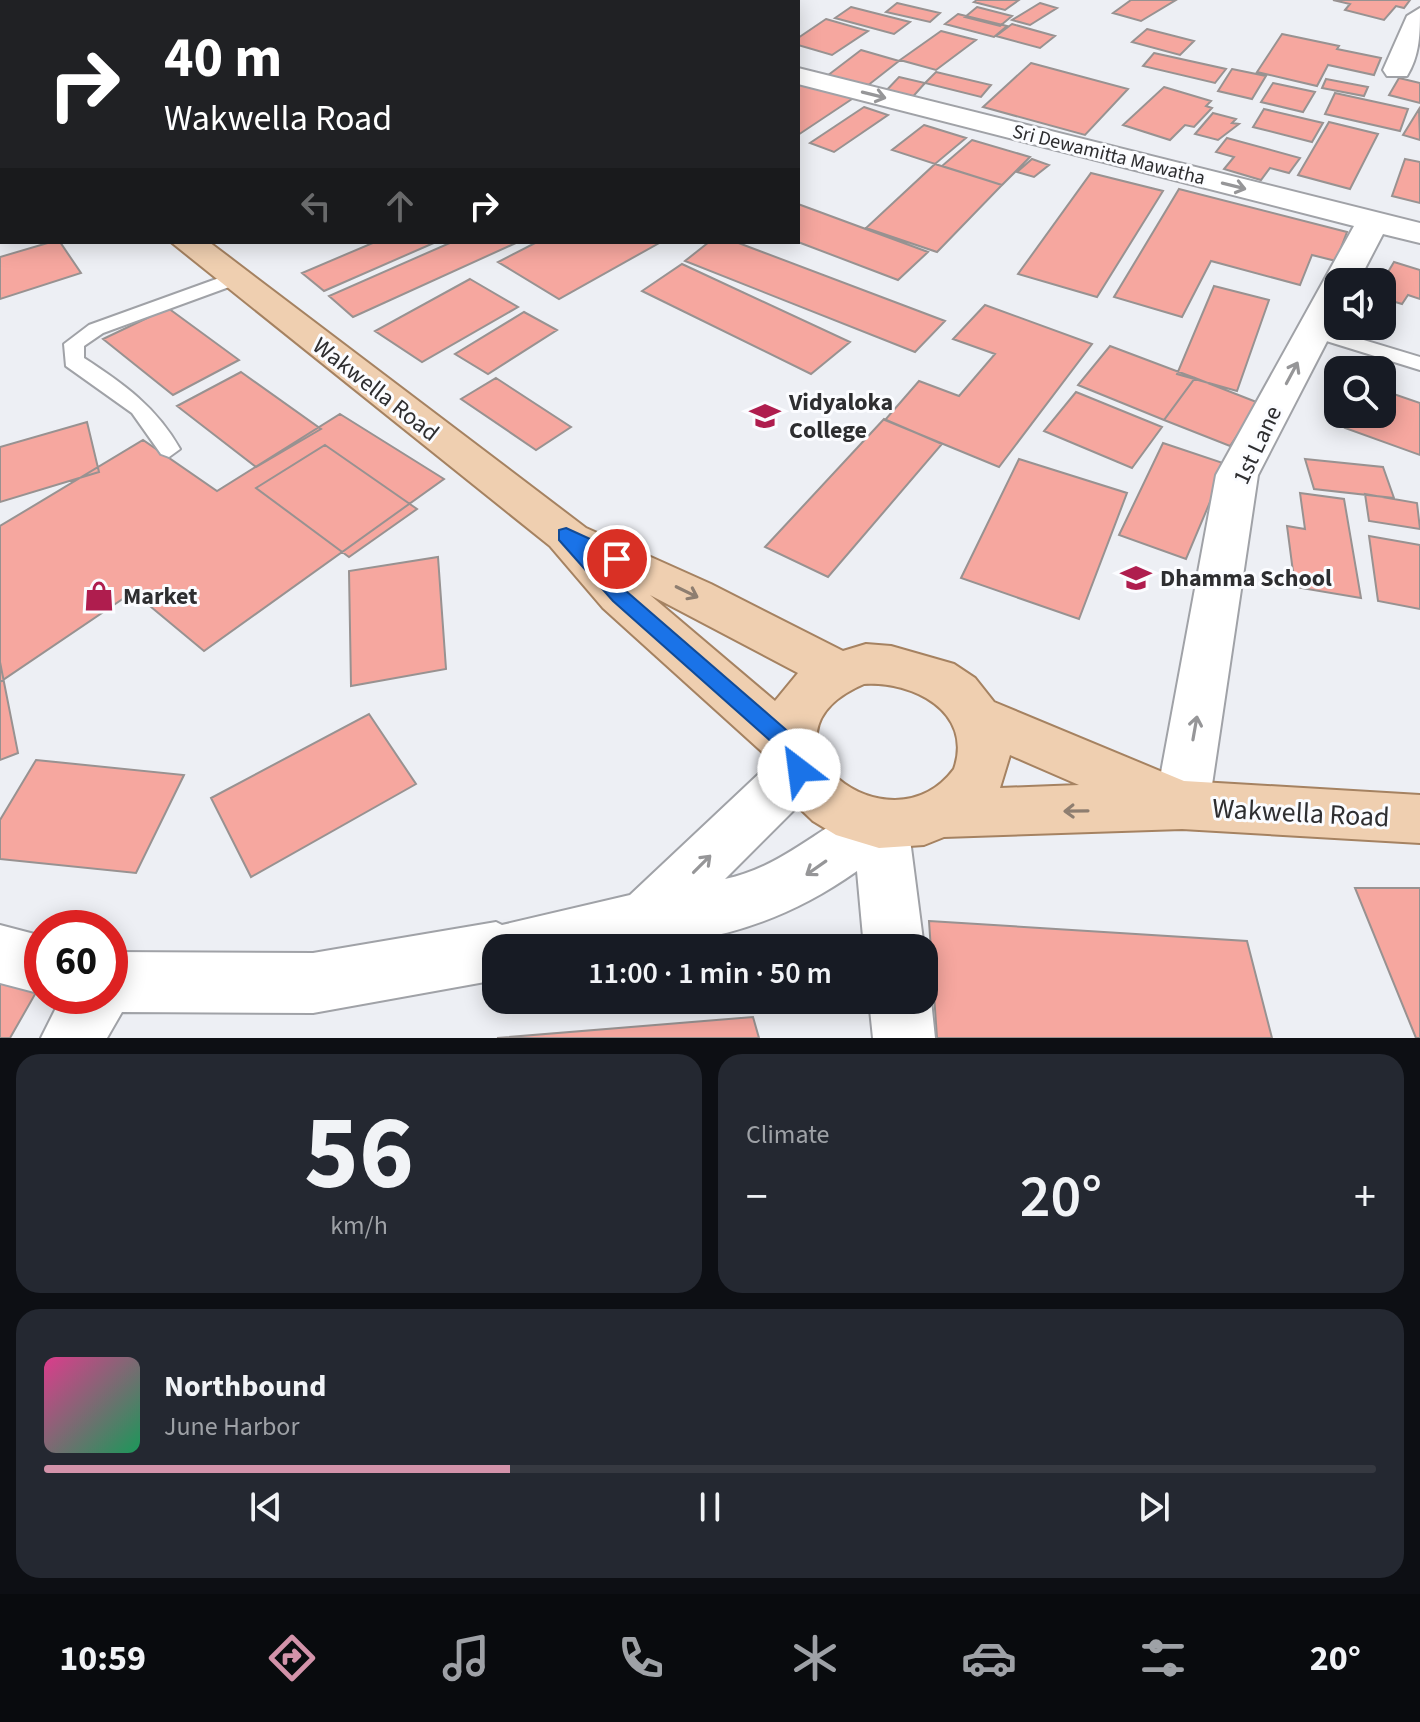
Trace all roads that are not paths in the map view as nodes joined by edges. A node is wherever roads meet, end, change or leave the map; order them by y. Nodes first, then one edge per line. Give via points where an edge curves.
1 (1420, 16) edge
2 (1397, 70) dead end
3 (800, 77) edge
4 (1373, 221) junction
5 (1420, 233) edge
6 (190, 244) edge
7 (1348, 268) edge
8 (233, 279) junction
9 (1324, 312) edge
10 (1314, 331) junction
11 (1420, 364) edge
12 (169, 449) dead end
13 (566, 535) junction
14 (837, 671) junction
15 (975, 716) junction
16 (795, 758) junction
17 (1182, 805) junction
18 (946, 814) junction
19 (1420, 819) edge
20 (880, 824) junction
21 (646, 919) junction
22 (579, 934) edge
23 (892, 934) edge
24 (482, 953) edge
25 (0, 954) edge
26 (24, 960) edge
27 (128, 982) edge
28 (87, 1014) edge
29 (901, 1014) edge
30 (72, 1038) edge
31 (904, 1038) edge

1 - 2 street
3 -> 4 street, Sri Dewamitta Mawatha
4 - 5 street, Sri Dewamitta Mawatha
4 - 7 street, 1st Lane
6 - 8 main road, Wakwella Road
8 - 12 lane via 96,329 74,344 73,361 141,406 157,423
8 - 13 main road, Wakwella Road
9 - 10 street, 1st Lane
10 - 11 lane
17 -> 10 street, 1st Lane via 1237,475
13 -> 14 main road, Wakwella Road
13 - 16 main road, Wakwella Road via 620,596
14 - 15 main road via 866,664 898,665 929,675 957,692
14 - 16 main road via 801,702 792,724
15 - 17 main road, Wakwella Road
15 - 18 main road via 985,743 983,770 969,795
16 - 20 main road via 827,803
21 -> 16 street
17 -> 18 main road, Wakwella Road
17 - 19 main road, Wakwella Road
18 - 20 main road via 914,824
20 -> 21 street via 794,883 725,907
20 - 23 street
21 - 22 street
24 - 27 street via 313,983
25 - 26 street
28 - 30 street
29 - 31 street

